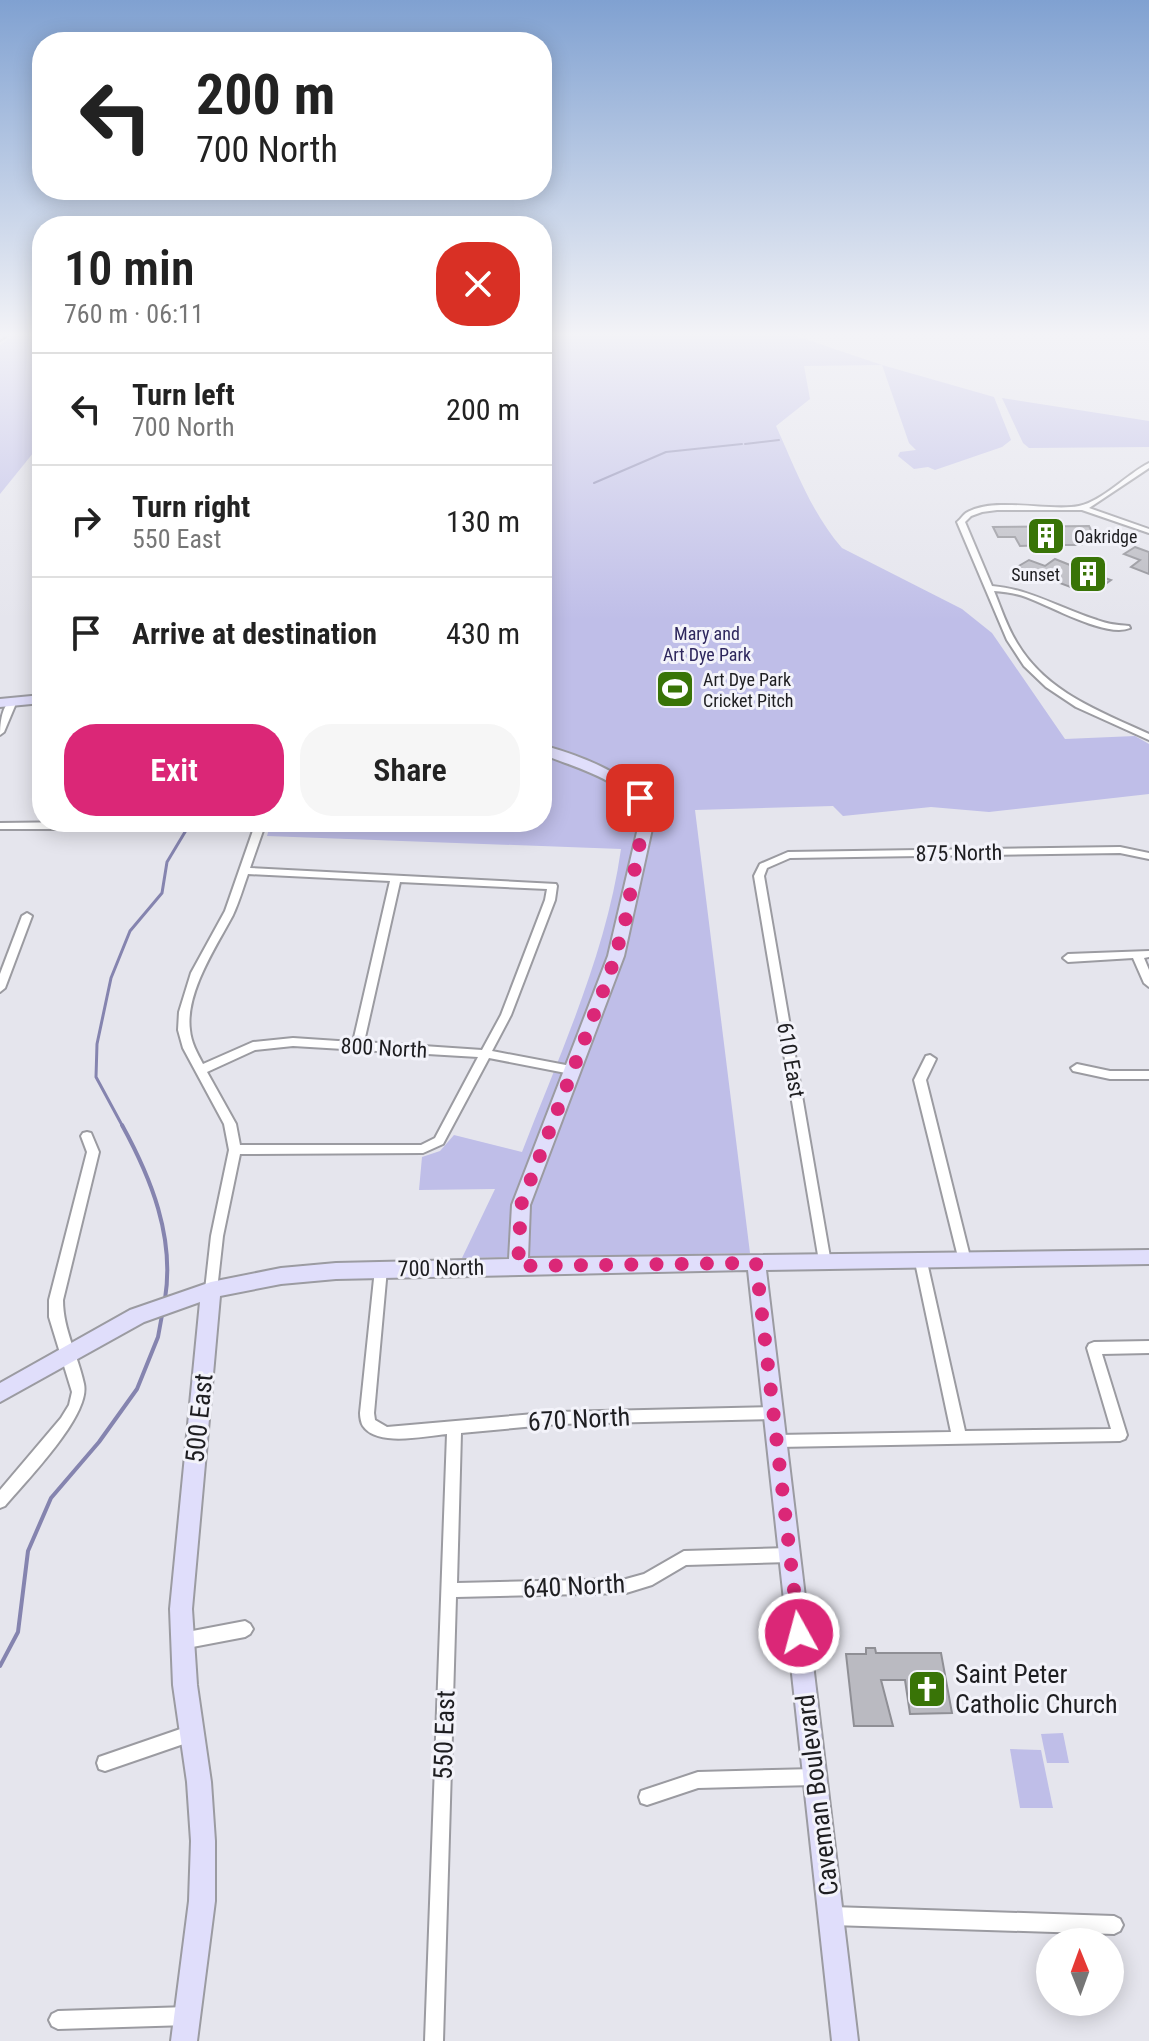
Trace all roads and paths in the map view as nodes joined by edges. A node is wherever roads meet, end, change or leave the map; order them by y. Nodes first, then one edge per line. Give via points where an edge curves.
1 (1149, 465) edge
2 (1083, 508) junction
3 (1149, 531) edge
4 (989, 588) junction
5 (1126, 628) dead end
6 (32, 700) edge
7 (7, 702) edge
8 (0, 732) edge
9 (1149, 737) edge
10 (552, 754) edge
11 (32, 825) edge
12 (0, 826) edge
13 (258, 832) edge
14 (1149, 856) edge
15 (769, 861) joint
16 (244, 871) junction
17 (396, 879) junction
18 (27, 916) dead end
19 (1143, 954) edge
20 (1068, 958) dead end
21 (1149, 983) edge
22 (0, 988) edge
23 (357, 1047) junction
24 (486, 1054) junction
25 (930, 1059) dead end
26 (1077, 1068) dead end
27 (201, 1070) junction
28 (571, 1070) junction
29 (1149, 1075) edge
30 (87, 1136) dead end
31 (235, 1150) junction
32 (1149, 1257) edge
33 (965, 1261) junction
34 (921, 1262) junction
35 (756, 1263) junction
36 (825, 1263) junction
37 (518, 1266) junction
38 (381, 1269) junction
39 (211, 1290) junction
40 (1149, 1347) edge
41 (69, 1353) junction
42 (0, 1393) edge
43 (773, 1413) junction
44 (454, 1428) junction
45 (959, 1438) junction
46 (777, 1441) junction
47 (0, 1501) edge
48 (790, 1555) junction
49 (449, 1590) junction
50 (245, 1629) dead end
51 (182, 1641) junction
52 (192, 1733) junction
53 (105, 1763) dead end
54 (815, 1777) junction
55 (647, 1797) dead end
56 (831, 1915) junction
57 (1114, 1925) dead end
58 (188, 2016) junction
59 (58, 2020) dead end
60 (184, 2041) edge
61 (434, 2041) edge
62 (845, 2041) edge

1 - 2 street
2 - 3 street
2 - 4 street via 988,509 963,517 961,525
4 - 5 street via 1012,588
4 - 9 street via 1014,645 1038,675 1079,705
6 - 7 street
7 - 8 street
10 - 28 street via 631,790 644,802 648,815 616,956
11 - 12 street
13 - 16 street, 500 East
14 - 15 street, 875 North via 1120,850 1041,851 788,855
15 - 36 street, 610 East via 759,876
16 - 17 street
16 - 27 street, 500 East via 188,994 184,1030
17 - 23 street
17 - 24 street via 552,886 506,1015
18 - 22 street
19 - 20 street
19 - 21 street
23 - 24 street, 800 North
23 - 27 street, 800 North via 273,1042
24 - 28 street, 800 North
24 - 31 street via 432,1146
25 - 33 street via 920,1080
26 - 29 street
27 - 31 street, 500 East via 230,1124
28 - 37 street via 521,1205
30 - 41 street via 93,1152 56,1300 56,1317
31 - 39 street, 500 East
32 - 33 street, 700 North
33 - 34 street, 700 North
34 - 36 street, 700 North
34 - 45 street
35 - 36 street, 700 North
35 - 37 street, 700 North
35 - 43 street, Caveman Boulevard
37 - 38 street, 700 North
38 - 39 street, 700 North via 281,1276
38 - 44 street, 670 North via 368,1423 385,1433
39 - 41 street, 700 North via 125,1322
39 - 51 street, 500 East via 182,1587
40 - 45 street via 1094,1348 1120,1435
41 - 42 street, 700 North
41 - 47 street via 79,1392 75,1406
43 - 44 street, 670 North via 557,1418
43 - 46 street, Caveman Boulevard
44 - 49 street, 550 East
45 - 46 street
46 - 48 street, Caveman Boulevard
48 - 49 street, 640 North via 684,1558 626,1586
48 - 54 street, Caveman Boulevard
49 - 61 street, 550 East
50 - 51 street
51 - 52 street, 500 East
52 - 53 street
52 - 58 street, 500 East via 203,1872
54 - 55 street via 698,1780
54 - 56 street, Caveman Boulevard
56 - 57 street
56 - 62 street, Caveman Boulevard
58 - 59 street
58 - 60 street, 500 East

